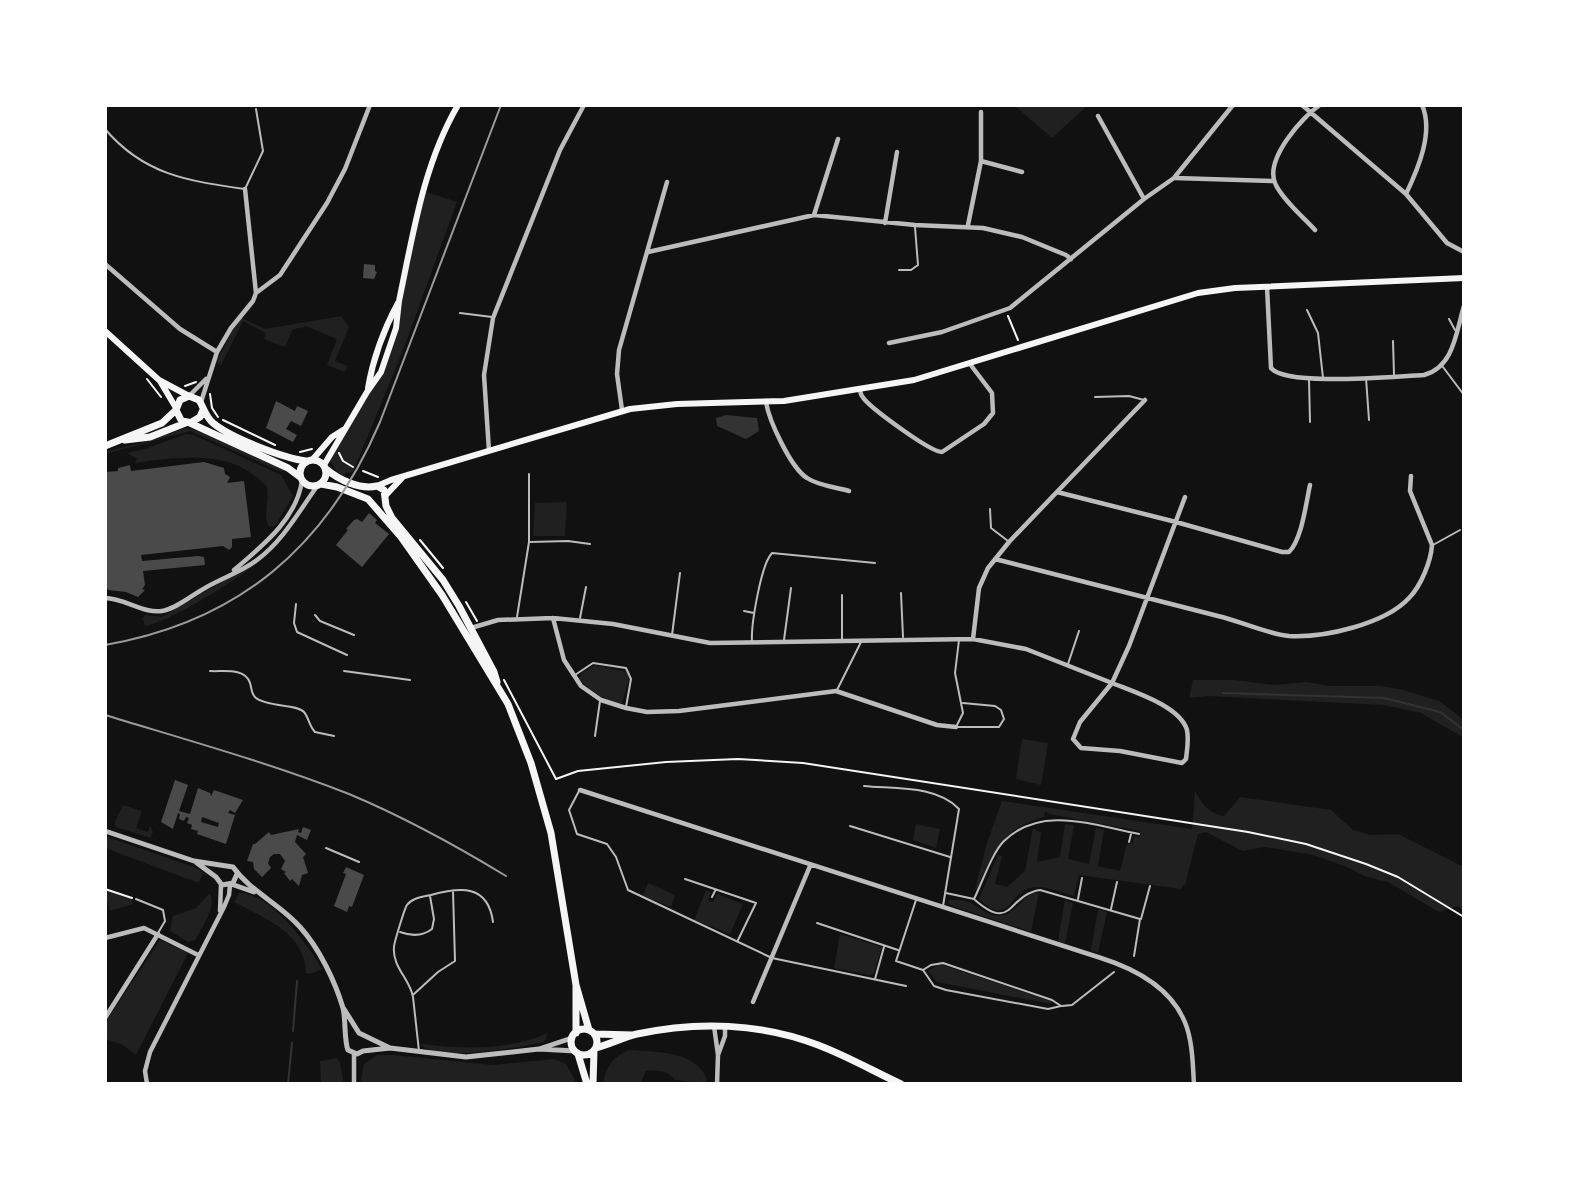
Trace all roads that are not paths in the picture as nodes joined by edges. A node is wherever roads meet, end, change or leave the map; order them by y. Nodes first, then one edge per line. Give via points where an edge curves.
1 (370, 105) edge
2 (458, 105) edge
3 (584, 105) edge
4 (1233, 105) edge
5 (1302, 105) edge
6 (1320, 105) edge
7 (1422, 105) edge
8 (256, 109) dead end
9 (1311, 111) junction
10 (981, 112) dead end
11 (1098, 116) dead end
12 (105, 129) edge
13 (838, 139) dead end
14 (897, 152) dead end
15 (981, 161) junction
16 (1022, 172) dead end
17 (1174, 178) junction
18 (1274, 181) junction
19 (667, 182) dead end
20 (245, 189) junction
21 (1406, 194) junction
22 (1144, 199) junction
23 (814, 215) junction
24 (884, 223) junction
25 (968, 225) junction
26 (915, 226) junction
27 (1315, 230) dead end
28 (648, 252) junction
29 (1464, 252) edge
30 (1071, 259) junction
31 (105, 264) edge
32 (899, 270) dead end
33 (1464, 278) edge
34 (1266, 287) junction
35 (256, 293) junction
36 (399, 301) junction
37 (1464, 306) edge
38 (1307, 310) dead end
39 (460, 313) dead end
40 (493, 318) junction
41 (1449, 319) dead end
42 (105, 331) edge
43 (1456, 332) junction
44 (1464, 337) edge
45 (1393, 341) dead end
46 (889, 343) dead end
47 (217, 352) junction
48 (970, 364) junction
49 (1443, 366) junction
50 (1394, 376) junction
51 (1366, 377) junction
52 (207, 378) junction
53 (1308, 379) junction
54 (1323, 379) junction
55 (159, 380) junction
56 (860, 390) junction
57 (367, 392) junction
58 (1464, 394) edge
59 (189, 396) junction
60 (1095, 397) dead end
61 (1144, 400) joint
62 (766, 402) junction
63 (202, 407) junction
64 (176, 409) junction
65 (622, 410) junction
66 (1369, 420) dead end
67 (1310, 422) dead end
68 (189, 423) junction
69 (343, 430) junction
70 (122, 440) junction
71 (105, 446) edge
72 (489, 451) junction
73 (310, 460) junction
74 (325, 467) junction
75 (529, 474) dead end
76 (1410, 476) dead end
77 (402, 478) junction
78 (301, 479) junction
79 (319, 485) junction
80 (1310, 485) dead end
81 (374, 487) junction
82 (849, 491) dead end
83 (1056, 492) junction
84 (385, 497) junction
85 (1185, 497) dead end
86 (370, 501) junction
87 (990, 509) dead end
88 (1176, 522) junction
89 (1460, 530) dead end
90 (529, 542) junction
91 (1009, 542) junction
92 (590, 544) dead end
93 (1433, 545) junction
94 (995, 559) junction
95 (875, 563) dead end
96 (231, 573) junction
97 (680, 573) dead end
98 (586, 587) dead end
99 (791, 588) dead end
100 (901, 593) dead end
101 (842, 595) dead end
102 (105, 598) edge
103 (1147, 599) junction
104 (296, 604) dead end
105 (744, 611) dead end
106 (755, 613) junction
107 (316, 615) dead end
108 (517, 618) junction
109 (553, 618) junction
110 (580, 620) junction
111 (468, 630) junction
112 (1079, 631) dead end
113 (354, 635) dead end
114 (672, 636) junction
115 (903, 638) junction
116 (862, 639) junction
117 (959, 639) junction
118 (974, 639) junction
119 (842, 640) junction
120 (784, 641) junction
121 (752, 642) junction
122 (347, 655) dead end
123 (1067, 665) junction
124 (210, 671) dead end
125 (344, 671) dead end
126 (573, 676) junction
127 (410, 680) dead end
128 (1112, 683) junction
129 (836, 691) junction
130 (601, 700) junction
131 (962, 703) junction
132 (625, 708) junction
133 (956, 727) junction
134 (334, 736) dead end
135 (594, 736) dead end
136 (863, 786) dead end
137 (580, 790) joint
138 (850, 826) dead end
139 (105, 831) edge
140 (1131, 832) junction
141 (1139, 834) dead end
142 (1129, 842) dead end
143 (326, 848) dead end
144 (952, 857) junction
145 (194, 861) junction
146 (359, 862) dead end
147 (222, 866) junction
148 (810, 866) junction
149 (237, 874) junction
150 (216, 877) junction
151 (1082, 878) dead end
152 (685, 879) dead end
153 (1117, 882) dead end
154 (221, 884) junction
155 (231, 885) junction
156 (1150, 887) dead end
157 (453, 890) junction
158 (715, 890) junction
159 (257, 893) junction
160 (946, 893) junction
161 (429, 895) junction
162 (712, 897) dead end
163 (136, 899) road end
164 (917, 899) junction
165 (974, 899) junction
166 (1078, 900) junction
167 (942, 907) junction
168 (1111, 910) junction
169 (219, 914) junction
170 (1140, 919) junction
171 (493, 922) dead end
172 (817, 923) dead end
173 (399, 932) junction
174 (158, 934) junction
175 (105, 938) edge
176 (738, 941) junction
177 (885, 946) junction
178 (899, 951) junction
179 (198, 955) junction
180 (1134, 956) dead end
181 (772, 958) junction
182 (923, 970) junction
183 (1114, 972) dead end
184 (875, 980) junction
185 (576, 985) junction
186 (906, 986) dead end
187 (413, 995) junction
188 (753, 1002) dead end
189 (1061, 1006) junction
190 (342, 1007) junction
191 (105, 1018) edge
192 (714, 1026) junction
193 (725, 1027) junction
194 (592, 1032) junction
195 (361, 1035) junction
196 (574, 1035) junction
197 (634, 1035) junction
198 (347, 1037) junction
199 (390, 1048) junction
200 (539, 1049) junction
201 (595, 1049) junction
202 (363, 1051) junction
203 (419, 1052) junction
204 (576, 1052) junction
205 (354, 1054) junction
206 (718, 1055) junction
207 (147, 1084) edge
208 (354, 1084) edge
209 (587, 1084) edge
210 (593, 1084) edge
211 (717, 1084) edge
212 (901, 1084) edge
213 (1194, 1084) edge

1 - 35 street via 327,204 280,275
2 - 36 main road via 430,166
3 - 40 street via 560,150
4 - 17 street
5 - 9 street
6 - 9 street
7 - 21 street via 1427,127
8 - 20 lane via 263,151
9 - 18 street via 1289,136 1275,165
9 - 21 street
10 - 15 street
11 - 22 street
12 - 20 lane via 146,165 195,182
13 - 23 street
14 - 24 street
15 - 16 street
15 - 25 street
17 - 18 street
17 - 22 street
18 - 27 street
19 - 28 street
20 - 35 street
21 - 29 street via 1447,243
22 - 30 street
23 - 24 street
23 - 28 street
24 - 26 street
25 - 26 street
25 - 30 street via 1022,237
26 - 32 lane via 918,265
28 - 65 street via 619,350
30 - 46 street via 1006,310 943,332
31 - 47 street via 180,329
33 - 34 main road
34 - 48 main road via 1181,296
34 - 53 street via 1274,372
35 - 47 street
36 - 57 main road via 372,367
36 - 57 main road via 388,355
37 - 43 street
38 - 54 lane via 1318,333
39 - 40 lane
40 - 72 street via 484,375
41 - 43 lane
42 - 55 main road
43 - 44 lane
43 - 49 street
45 - 50 lane
47 - 52 street
48 - 56 main road
48 - 56 street via 992,393 993,413 942,452 929,449 866,401
49 - 50 street via 1424,375
49 - 58 lane
50 - 51 street
51 - 54 street
51 - 66 lane
52 - 59 street
52 - 63 street
53 - 54 street
53 - 67 lane
55 - 59 main road
55 - 64 main road
56 - 62 main road
57 - 69 main road
59 - 63 main road
59 - 64 main road via 180,400
60 - 61 lane
61 - 83 street
62 - 65 main road
62 - 82 street via 802,473 813,481
63 - 68 main road via 200,417
63 - 73 main road via 225,430 281,456
64 - 68 main road via 181,420
64 - 70 main road via 162,423
65 - 72 main road
68 - 70 main road via 150,437
68 - 78 main road via 288,468
69 - 73 main road
69 - 74 main road
70 - 71 main road
72 - 77 main road
73 - 74 main road
73 - 78 main road via 300,468
74 - 79 main road via 326,477
74 - 81 main road via 340,478
75 - 90 lane
76 - 93 street via 1410,491
77 - 81 main road
77 - 84 main road
78 - 79 main road
78 - 96 street via 295,502 269,542
79 - 86 main road
79 - 96 street via 267,552
80 - 88 street via 1294,548 1289,552
81 - 84 main road via 384,490
81 - 86 main road via 367,494
83 - 88 street
83 - 91 street
84 - 86 main road via 381,503
84 - 111 main road via 392,518 435,570
85 - 88 street
86 - 111 main road via 420,561
87 - 91 lane via 991,528
88 - 103 street
89 - 93 lane
90 - 92 lane
90 - 108 lane
91 - 94 street
93 - 103 street via 1424,572 1401,606 1336,631 1288,636
94 - 103 street
94 - 118 street via 979,588
95 - 106 lane via 772,553 766,559
96 - 102 street via 166,610
97 - 114 lane
98 - 110 lane
99 - 120 lane
100 - 115 lane
101 - 119 lane
103 - 128 street
104 - 122 lane via 297,632
105 - 106 lane
106 - 121 lane
107 - 113 lane
108 - 109 street
108 - 111 street
109 - 110 street
109 - 126 street via 561,652
110 - 114 street
111 - 185 main road via 501,681 546,815
112 - 123 lane
114 - 121 street via 709,643
115 - 116 street
115 - 117 street
116 - 119 street
116 - 129 lane
117 - 118 street
117 - 131 lane via 955,683
118 - 123 street via 1004,643
119 - 120 street
120 - 121 street
123 - 128 street
124 - 134 lane via 242,673 257,699 300,709 315,732
125 - 127 lane
126 - 130 street
126 - 132 lane via 593,663 626,668 631,678
128 - 128 street via 1076,729 1076,745 1182,763 1186,759 1186,729 1180,717
129 - 132 street via 679,711
129 - 133 street via 937,725
130 - 132 street
130 - 135 lane
131 - 133 lane
131 - 133 lane via 995,706 1004,719 999,727
136 - 144 lane via 927,792 953,803 959,810
137 - 148 street
137 - 176 lane via 569,810 577,834 607,845 628,890
138 - 144 lane
139 - 145 street
140 - 141 lane
140 - 142 lane
140 - 165 lane via 1056,818 1030,824 1003,842
143 - 146 lane
144 - 160 lane
145 - 147 street
145 - 150 street
147 - 149 street via 231,866
147 - 150 street
148 - 164 street
148 - 181 street
149 - 155 street
149 - 159 street
150 - 154 street
151 - 166 lane
152 - 158 lane
153 - 168 lane
154 - 155 street
154 - 169 street
155 - 159 street
155 - 169 street
156 - 170 lane
157 - 161 lane
157 - 171 lane via 480,895
157 - 187 lane via 455,961
158 - 162 lane
158 - 176 lane via 755,904
159 - 190 street via 307,935
160 - 165 lane
160 - 167 lane
161 - 173 lane via 407,905
161 - 173 lane via 432,929 409,935
163 - 174 lane via 163,910 164,923
164 - 167 street
164 - 178 lane
165 - 166 lane via 998,913 1009,911 1027,892 1040,890
166 - 168 lane
167 - 213 street via 1143,974 1181,1014 1191,1040
168 - 170 lane
169 - 179 street
170 - 180 lane
172 - 177 lane
173 - 187 lane via 396,962
174 - 175 street via 141,928
174 - 179 street
174 - 191 street
176 - 181 lane
177 - 178 lane
177 - 184 lane
178 - 182 lane via 896,961
179 - 207 street via 150,1052
181 - 184 lane
181 - 188 street
182 - 189 lane via 943,963
182 - 189 lane via 934,986 946,990 1048,1009
183 - 189 lane via 1073,1005
184 - 186 lane
185 - 194 main road
185 - 196 main road
187 - 203 lane
190 - 195 street
190 - 198 street
192 - 193 main road
192 - 197 main road
192 - 206 street
193 - 206 street
193 - 212 main road via 771,1031 808,1041
194 - 196 main road via 583,1029
194 - 197 main road
194 - 201 main road
195 - 198 street
195 - 199 street
195 - 202 street via 366,1042
196 - 200 street
196 - 204 main road
197 - 201 main road
198 - 205 street via 346,1046
199 - 202 street
199 - 203 street
200 - 203 street via 477,1057
200 - 204 street
201 - 204 main road via 586,1055
201 - 210 main road
202 - 205 street
204 - 209 main road
205 - 208 street
206 - 211 street

